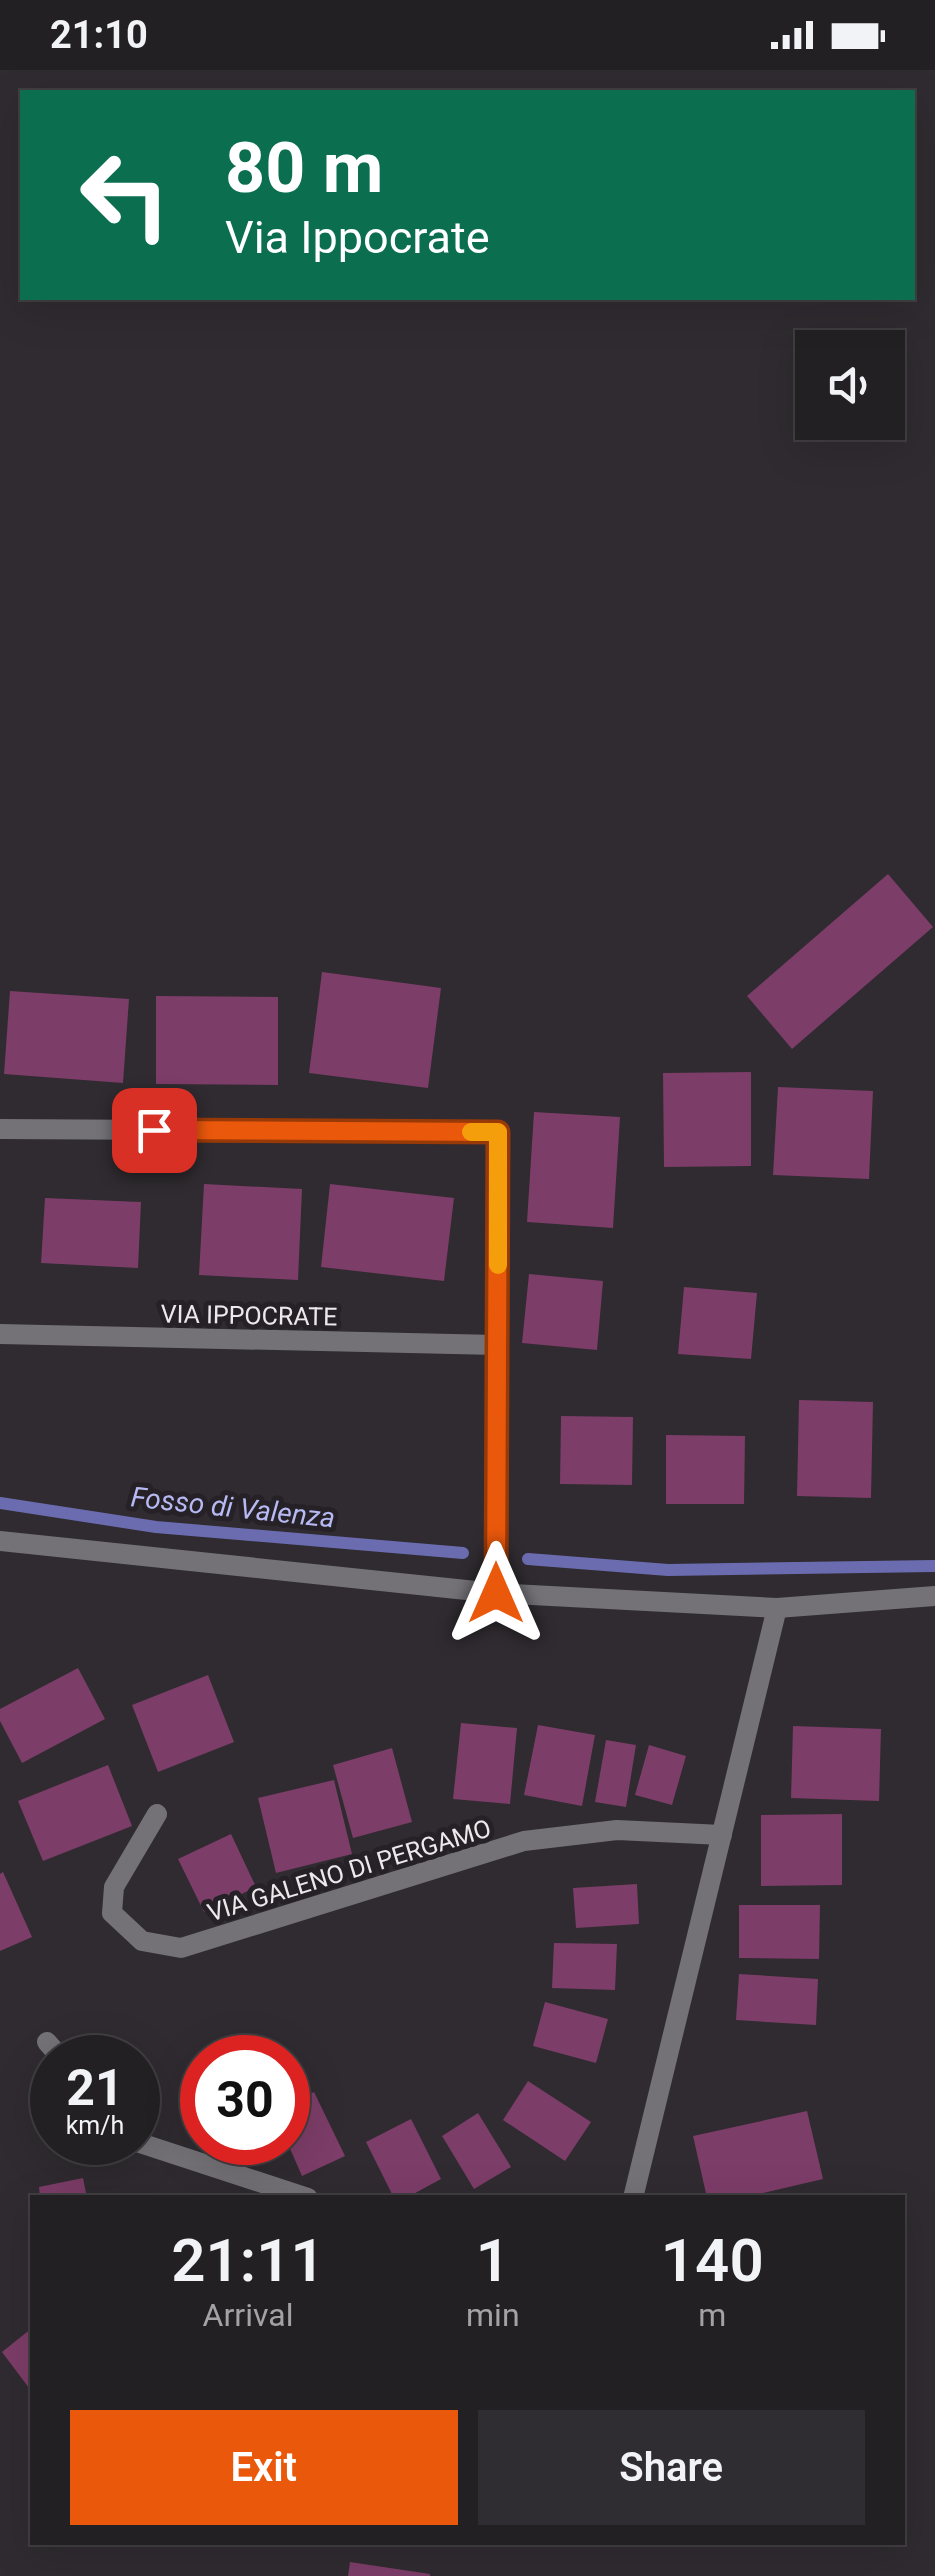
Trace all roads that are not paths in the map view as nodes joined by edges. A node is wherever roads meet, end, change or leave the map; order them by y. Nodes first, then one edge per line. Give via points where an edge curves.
1 (0, 1130) edge
2 (0, 1334) edge
3 (497, 1345) junction
4 (0, 1540) edge
5 (496, 1593) junction
6 (935, 1596) edge
7 (777, 1608) junction
8 (156, 1814) dead end
9 (722, 1835) junction
10 (160, 2150) edge
11 (299, 2195) edge
12 (634, 2195) edge

1 - 3 street via 498,1132
2 - 3 street, VIA IPPOCRATE
3 - 5 street
4 - 5 street
5 - 7 street
6 - 7 street
7 - 9 street
8 - 9 street, VIA GALENO DI PERGAMO via 114,1888 112,1913 142,1940 180,1948 524,1841 617,1830
9 - 12 street
10 - 11 street

